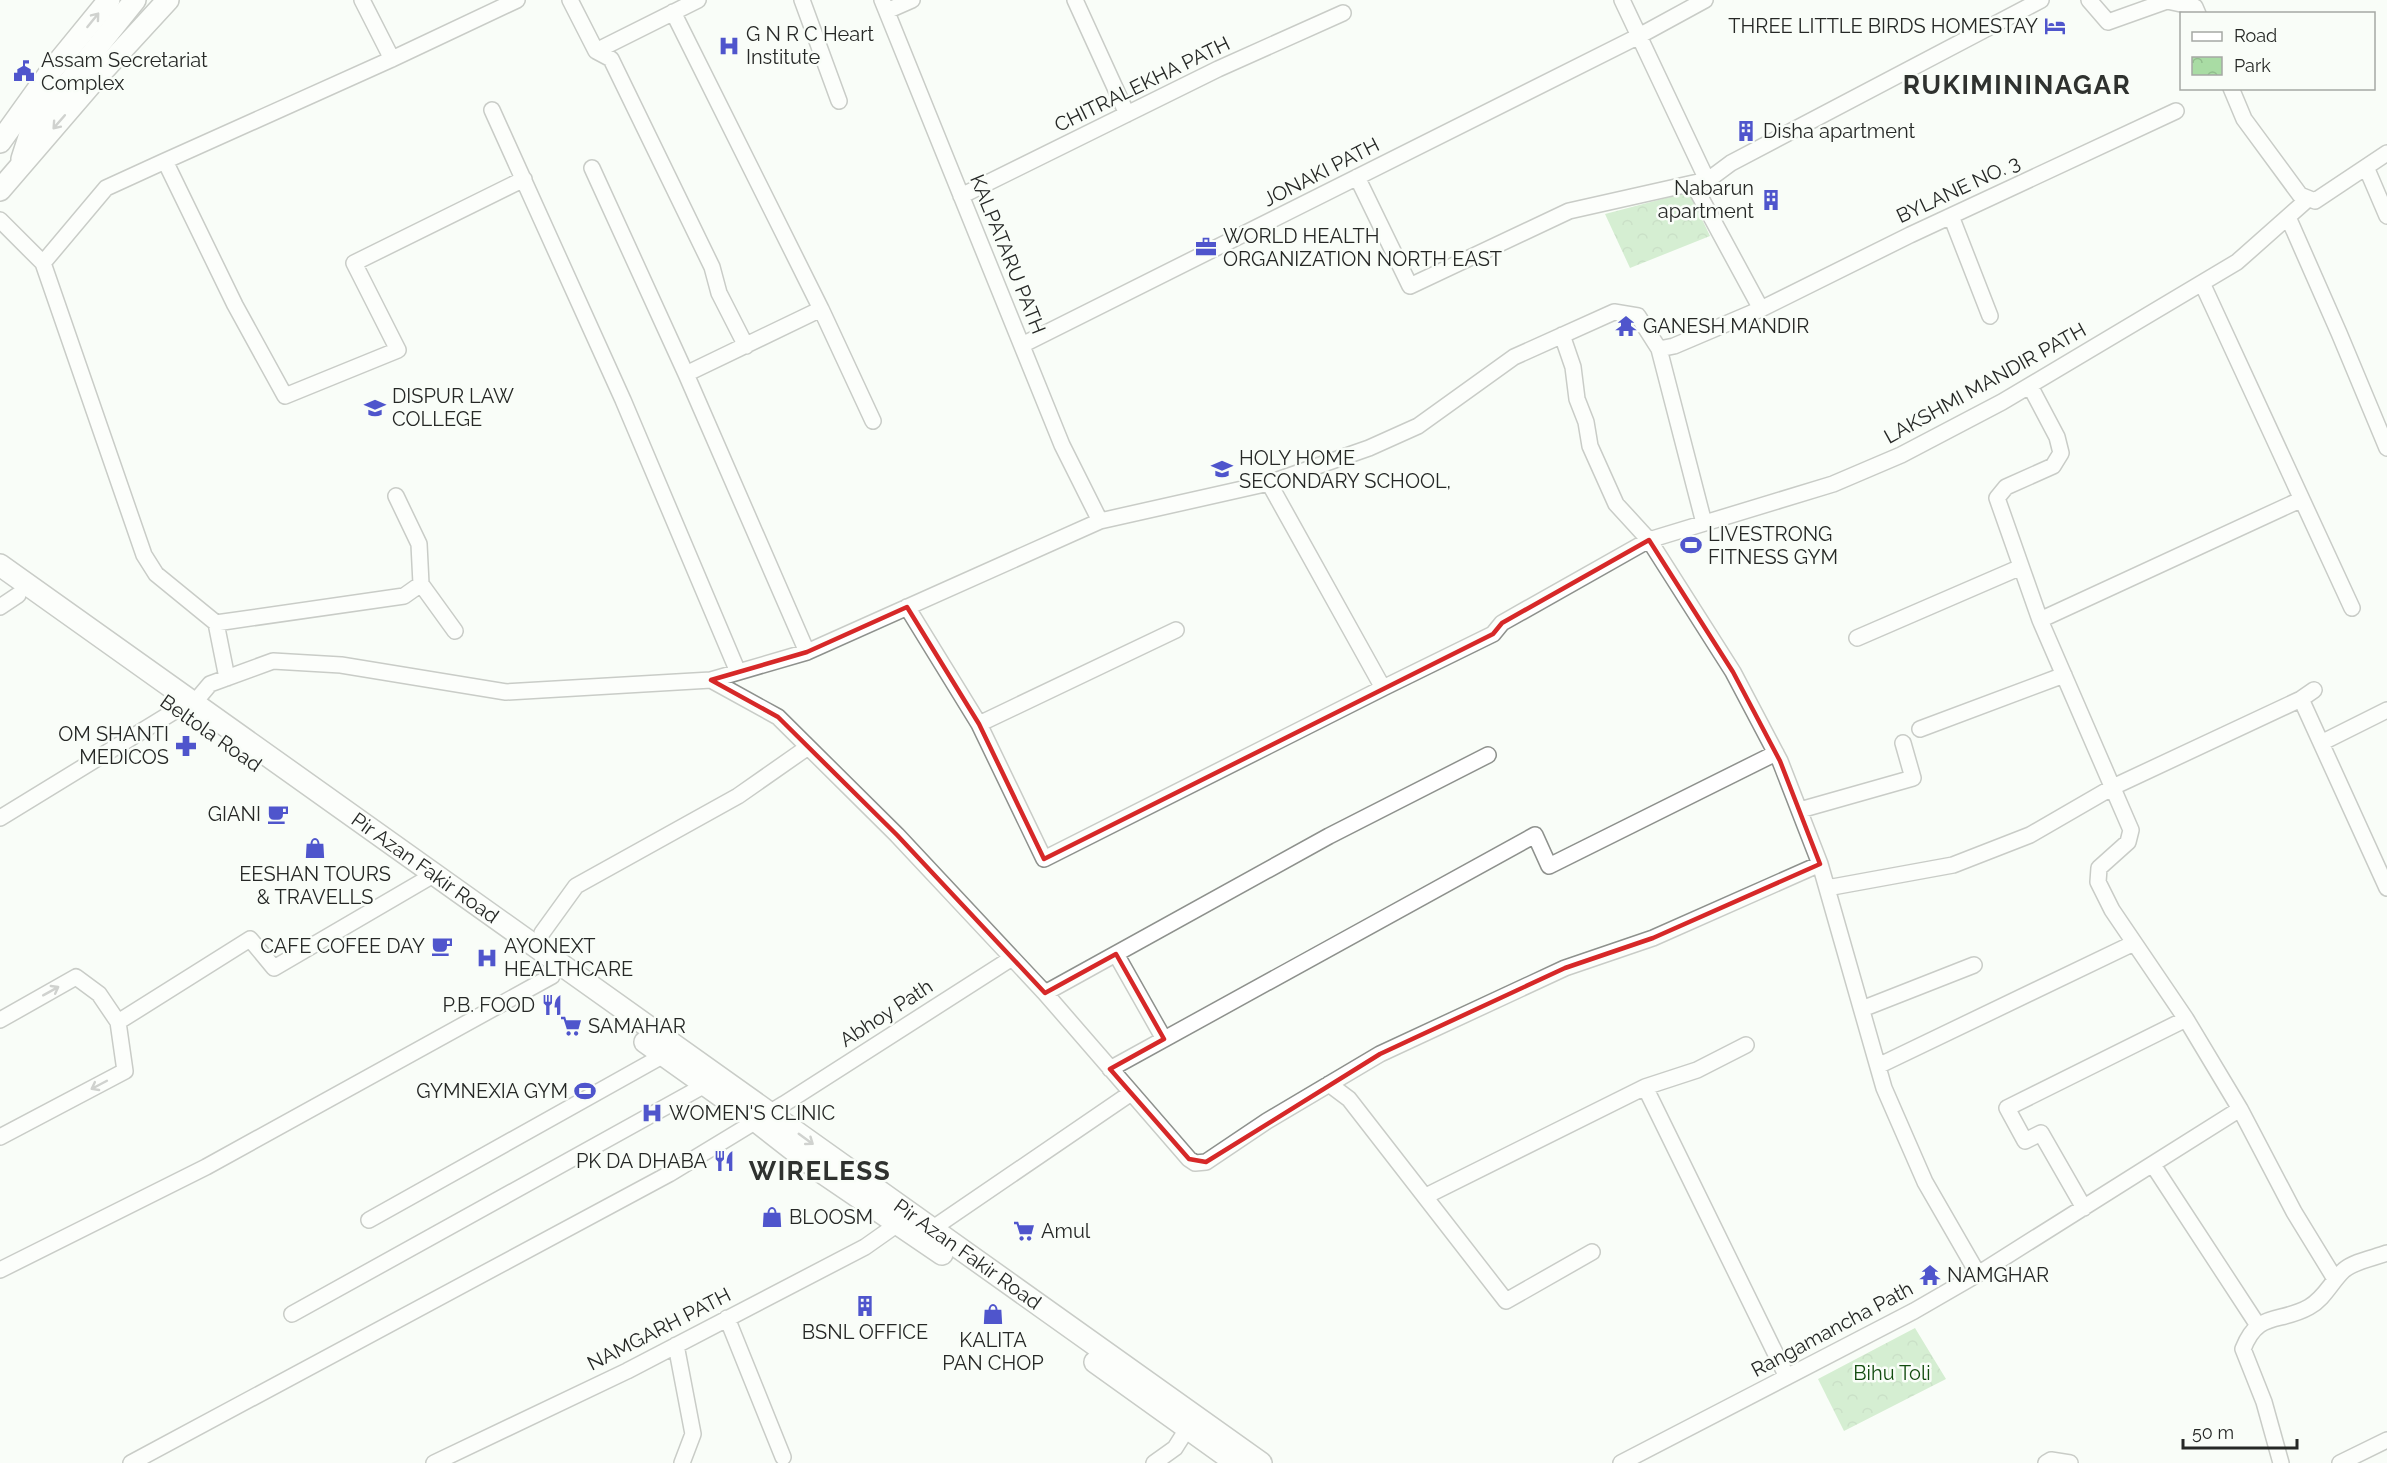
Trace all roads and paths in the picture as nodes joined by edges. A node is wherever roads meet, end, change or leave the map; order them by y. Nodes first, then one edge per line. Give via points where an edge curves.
1 (109, 0) edge
2 (135, 0) edge
3 (168, 0) edge
4 (362, 0) edge
5 (517, 0) edge
6 (570, 0) edge
7 (698, 0) edge
8 (802, 0) edge
9 (912, 0) edge
10 (1075, 0) edge
11 (1622, 0) edge
12 (1705, 0) edge
13 (2041, 0) edge
14 (2089, 0) edge
15 (884, 6) edge
16 (673, 12) junction
17 (2197, 12) edge
18 (1343, 13) dead end
19 (1639, 36) junction
20 (596, 51) junction
21 (392, 59) junction
22 (2232, 90) edge
23 (839, 101) dead end
24 (492, 110) dead end
25 (2176, 111) dead end
26 (1127, 114) junction
27 (0, 141) edge
28 (2387, 153) edge
29 (165, 161) junction
30 (2366, 167) junction
31 (19, 168) junction
32 (592, 168) dead end
33 (1357, 177) junction
34 (524, 179) junction
35 (1707, 180) junction
36 (0, 190) edge
37 (961, 196) junction
38 (2308, 198) junction
39 (1951, 216) junction
40 (2288, 216) junction
41 (2387, 216) edge
42 (0, 220) edge
43 (43, 263) junction
44 (2202, 283) junction
45 (821, 309) junction
46 (1761, 309) junction
47 (1990, 316) dead end
48 (1562, 335) junction
49 (1022, 345) junction
50 (746, 346) junction
51 (1659, 349) junction
52 (686, 374) junction
53 (2030, 386) junction
54 (873, 421) dead end
55 (2387, 448) edge
56 (1269, 483) junction
57 (396, 496) dead end
58 (2300, 500) junction
59 (1100, 521) junction
60 (1704, 523) junction
61 (1649, 540) junction
62 (0, 565) edge
63 (2021, 567) junction
64 (0, 583) edge
65 (421, 584) junction
66 (9, 601) edge
67 (907, 607) junction
68 (2352, 608) dead end
69 (2040, 620) junction
70 (216, 623) junction
71 (1176, 630) dead end
72 (455, 631) dead end
73 (1857, 638) dead end
74 (807, 651) junction
75 (738, 672) junction
76 (2064, 675) junction
77 (227, 678) junction
78 (711, 680) junction
79 (1383, 688) junction
80 (2314, 690) dead end
81 (2301, 699) junction
82 (186, 706) junction
83 (2387, 710) edge
84 (979, 724) junction
85 (1920, 729) dead end
86 (2321, 742) junction
87 (1903, 743) dead end
88 (808, 747) junction
89 (1776, 753) junction
90 (1488, 755) dead end
91 (2113, 787) junction
92 (1800, 810) junction
93 (0, 818) edge
94 (2381, 860) edge
95 (1820, 864) junction
96 (428, 879) junction
97 (1827, 888) junction
98 (2387, 888) edge
99 (542, 933) dead end
100 (2134, 943) junction
101 (1116, 954) junction
102 (1011, 958) junction
103 (1974, 966) dead end
104 (552, 976) junction
105 (1045, 993) junction
106 (1862, 1009) junction
107 (2186, 1019) junction
108 (0, 1020) edge
109 (118, 1022) junction
110 (1164, 1039) junction
111 (1746, 1045) dead end
112 (664, 1055) junction
113 (1878, 1066) junction
114 (1110, 1069) junction
115 (1329, 1084) junction
116 (705, 1085) junction
117 (1645, 1087) junction
118 (1131, 1093) junction
119 (2240, 1109) junction
120 (770, 1112) junction
121 (0, 1137) edge
122 (2153, 1165) junction
123 (1426, 1196) junction
124 (2084, 1208) junction
125 (369, 1220) dead end
126 (899, 1223) junction
127 (926, 1233) junction
128 (1592, 1252) dead end
129 (2387, 1253) edge
130 (0, 1270) edge
131 (1978, 1274) junction
132 (2335, 1279) junction
133 (292, 1314) dead end
134 (727, 1318) junction
135 (2258, 1324) junction
136 (676, 1345) junction
137 (1787, 1377) junction
138 (1187, 1429) junction
139 (2387, 1440) edge
140 (783, 1457) dead end
141 (131, 1463) edge
142 (434, 1463) edge
143 (682, 1463) edge
144 (1154, 1463) edge
145 (1236, 1463) edge
146 (1261, 1463) edge
147 (1621, 1463) edge
148 (2046, 1463) edge
149 (2070, 1463) edge
150 (2281, 1463) edge
151 (2340, 1463) edge

27 -> 1 main road
2 - 31 main road via 32,128
3 -> 31 main road
4 - 21 street
5 - 21 street
6 - 20 street
7 - 16 street
8 - 23 street
9 - 15 street
10 - 26 street
11 - 19 street
12 - 19 street, JONAKI PATH
13 - 35 street via 1731,163
14 - 17 street via 2108,22 2167,1 2195,8
15 - 37 street, KALPATARU PATH
16 - 20 street
16 - 45 street
18 - 26 street, CHITRALEKHA PATH
19 - 33 street, JONAKI PATH
19 - 35 street
20 - 50 street via 611,59
21 - 29 street
22 - 38 street via 2244,119 2300,195
24 - 34 street
25 - 39 street, BYLANE NO. 3
26 - 37 street, CHITRALEKHA PATH
28 - 30 street
29 - 34 street via 235,305 285,396 398,350 354,263
29 - 43 street via 106,188
30 - 38 street via 2315,201
30 - 41 street
31 - 36 main road
32 - 52 street
33 - 35 street via 1410,286 1569,211
33 - 49 street, JONAKI PATH
34 - 75 street
35 - 46 street via 1696,189
37 - 49 street, KALPATARU PATH
38 - 40 street, LAKSHMI MANDIR PATH
39 - 46 street, BYLANE NO. 3
39 - 47 street
40 - 44 street, LAKSHMI MANDIR PATH via 2236,262
40 - 55 street
42 - 43 street
43 - 70 street via 144,555 156,574
44 - 53 street, LAKSHMI MANDIR PATH
44 - 58 street
45 - 50 street
45 - 54 street
46 - 51 street, BYLANE NO. 3
48 - 51 street via 1614,312 1638,316
48 - 56 street via 1514,357 1418,426 1369,448
48 - 61 street via 1590,446 1616,504
49 - 59 street, KALPATARU PATH via 1062,445
50 - 52 street
51 - 60 street
52 - 74 street
53 - 60 street, LAKSHMI MANDIR PATH via 1901,455 1843,480
53 - 63 street via 2057,437 2061,453 2053,466 2006,487 1997,498
56 - 59 street
56 - 79 street
57 - 65 street via 419,544
58 - 68 street
58 - 69 street
59 - 67 street
60 - 61 street, LAKSHMI MANDIR PATH
61 - 79 street, LAKSHMI MANDIR PATH via 1503,623 1493,633
61 - 89 street via 1733,672
62 - 82 main road, Pir Azan Fakir Road
63 - 69 street
63 - 73 street
64 - 66 main road, Beltola Road
65 - 70 street via 404,596
65 - 72 street
66 - 82 main road, Beltola Road
67 - 74 street
67 - 84 street
69 - 76 street
70 - 77 street
71 - 84 street
74 - 75 street
75 - 78 street
76 - 85 street
76 - 91 street
77 - 78 street via 273,661 341,665 507,692
77 - 82 street via 210,684
78 - 88 street via 778,717
79 - 84 street, LAKSHMI MANDIR PATH via 1044,859
80 - 81 street
81 - 86 street
81 - 91 street
82 - 93 street
82 - 96 main road, Pir Azan Fakir Road
83 - 86 street
86 - 94 street
87 - 92 street via 1913,778
88 - 99 street via 738,796 576,886
88 - 102 street via 897,835
89 - 92 street
89 - 110 street via 1549,866 1535,835
90 - 101 street via 1329,836
91 - 97 street via 2030,835 1953,865
91 - 100 street via 2131,830 2128,842 2100,868 2098,882
92 - 95 street
94 - 98 street
95 - 97 street
95 - 115 street via 1653,938 1565,968 1380,1054
96 - 104 main road, Pir Azan Fakir Road
96 - 109 street via 274,968 250,939
96 - 120 main road, Pir Azan Fakir Road
97 - 106 street
100 - 107 street
100 - 113 street
101 - 105 street
101 - 110 street
102 - 105 street
102 - 120 street, Abhoy Path
103 - 106 street
104 - 112 main road, Pir Azan Fakir Road
104 - 130 street via 206,1167
105 - 114 street
106 - 113 street
107 - 119 street
107 - 124 street via 2007,1108 2025,1141 2041,1133
108 -> 109 street via 76,977 99,994
109 -> 121 street via 125,1071
110 - 114 street
111 - 117 street via 1697,1070
112 - 116 main road, Pir Azan Fakir Road
112 - 125 street
113 - 131 street via 1925,1182
114 - 118 street
115 - 118 street via 1206,1162 1188,1159
115 - 123 street via 1349,1099
116 - 120 main road, Pir Azan Fakir Road
116 - 133 street
117 - 123 street
117 - 137 street
118 - 127 street
119 - 122 street, Rangamancha Path
119 - 132 street via 2294,1212
120 - 126 main road, Pir Azan Fakir Road via 819,1171
120 -> 127 main road, Pir Azan Fakir Road
120 - 141 street, Abhoy Path via 669,1174
122 - 124 street, Rangamancha Path
122 - 135 street
123 - 128 street via 1506,1301
124 - 131 street, Rangamancha Path
126 - 127 main road, Pir Azan Fakir Road
126 - 134 street, NAMGARH PATH via 864,1247
127 - 138 main road, Pir Azan Fakir Road
127 - 146 main road, Pir Azan Fakir Road
129 - 132 street via 2346,1268
131 - 137 street, Rangamancha Path
132 - 135 street via 2308,1308
134 - 136 street, NAMGARH PATH
134 - 140 street
135 - 150 street via 2242,1349 2264,1402
136 - 142 street, NAMGARH PATH
136 - 143 street via 693,1434
137 - 147 street, Rangamancha Path
138 - 144 street via 1175,1448
138 - 145 main road, Pir Azan Fakir Road
139 - 151 street
148 - 149 street

